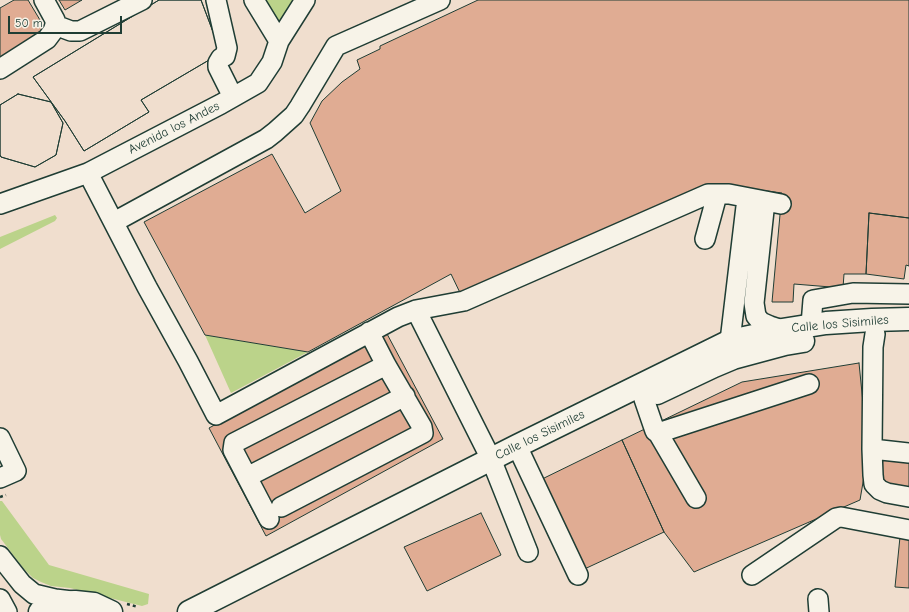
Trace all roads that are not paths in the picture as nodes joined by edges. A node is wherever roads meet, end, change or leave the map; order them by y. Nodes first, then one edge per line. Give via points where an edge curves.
1 (44, 0) edge
2 (142, 0) edge
3 (216, 0) edge
4 (254, 0) edge
5 (305, 0) edge
6 (440, 0) edge
7 (55, 25) junction
8 (279, 41) junction
9 (0, 69) edge
10 (233, 97) junction
11 (88, 173) junction
12 (717, 195) junction
13 (764, 201) junction
14 (0, 204) edge
15 (114, 222) junction
16 (704, 239) dead end
17 (909, 294) edge
18 (416, 310) junction
19 (909, 319) edge
20 (811, 325) junction
21 (782, 330) junction
22 (369, 332) junction
23 (875, 334) junction
24 (909, 334) edge
25 (730, 341) junction
26 (386, 365) junction
27 (809, 384) dead end
28 (405, 396) junction
29 (644, 399) junction
30 (658, 433) junction
31 (0, 438) edge
32 (872, 449) junction
33 (520, 452) junction
34 (909, 453) edge
35 (494, 464) junction
36 (6, 467) edge
37 (247, 477) junction
38 (909, 497) edge
39 (696, 498) dead end
40 (909, 530) edge
41 (528, 552) dead end
42 (0, 556) edge
43 (752, 574) dead end
44 (578, 575) dead end
45 (0, 599) edge
46 (75, 602) junction
47 (6, 612) edge
48 (40, 612) edge
49 (111, 612) edge
50 (189, 612) edge
51 (216, 612) edge

1 - 7 street via 55,20
2 - 7 street via 80,31 71,31
3 - 10 street via 227,48 218,67
4 - 8 street
5 - 8 street, Avenida los Andes
6 - 15 street via 336,46 294,115 275,132
7 - 9 street via 47,39
8 - 10 street, Avenida los Andes via 272,62 258,83
10 - 11 street, Avenida los Andes
11 - 14 street, Avenida los Andes
11 - 15 street
12 - 13 street via 729,194
12 - 16 street
12 - 18 street via 708,194 464,301
13 - 21 street via 754,303 756,316 761,322
13 - 25 street
15 - 22 street via 216,415
17 - 20 street via 853,294 813,300
18 - 22 street
18 - 35 street
19 - 20 main road, Calle los Sisimiles
20 - 21 main road, Calle los Sisimiles
21 - 25 main road, Calle los Sisimiles
22 - 26 street
23 - 24 main road, Calle los Sisimiles
23 - 29 main road, Calle los Sisimiles via 785,344 734,358
23 - 32 street
25 - 33 main road, Calle los Sisimiles
26 - 28 street
26 - 37 street via 234,443 233,450
27 - 30 street
28 - 37 street
28 - 37 street via 422,426 422,433 275,513
29 - 30 street via 655,431
29 - 33 main road, Calle los Sisimiles
30 - 39 street
31 - 36 street
32 - 34 street
32 - 38 street via 874,484 887,494
33 - 35 main road, Calle los Sisimiles
33 - 44 street
35 - 41 street
35 - 50 main road, Calle los Sisimiles
35 - 51 main road, Calle los Sisimiles
40 - 43 street via 836,518
42 - 46 street via 22,584 34,594
45 - 47 street
46 - 48 main road via 59,604
46 - 49 main road via 94,604

